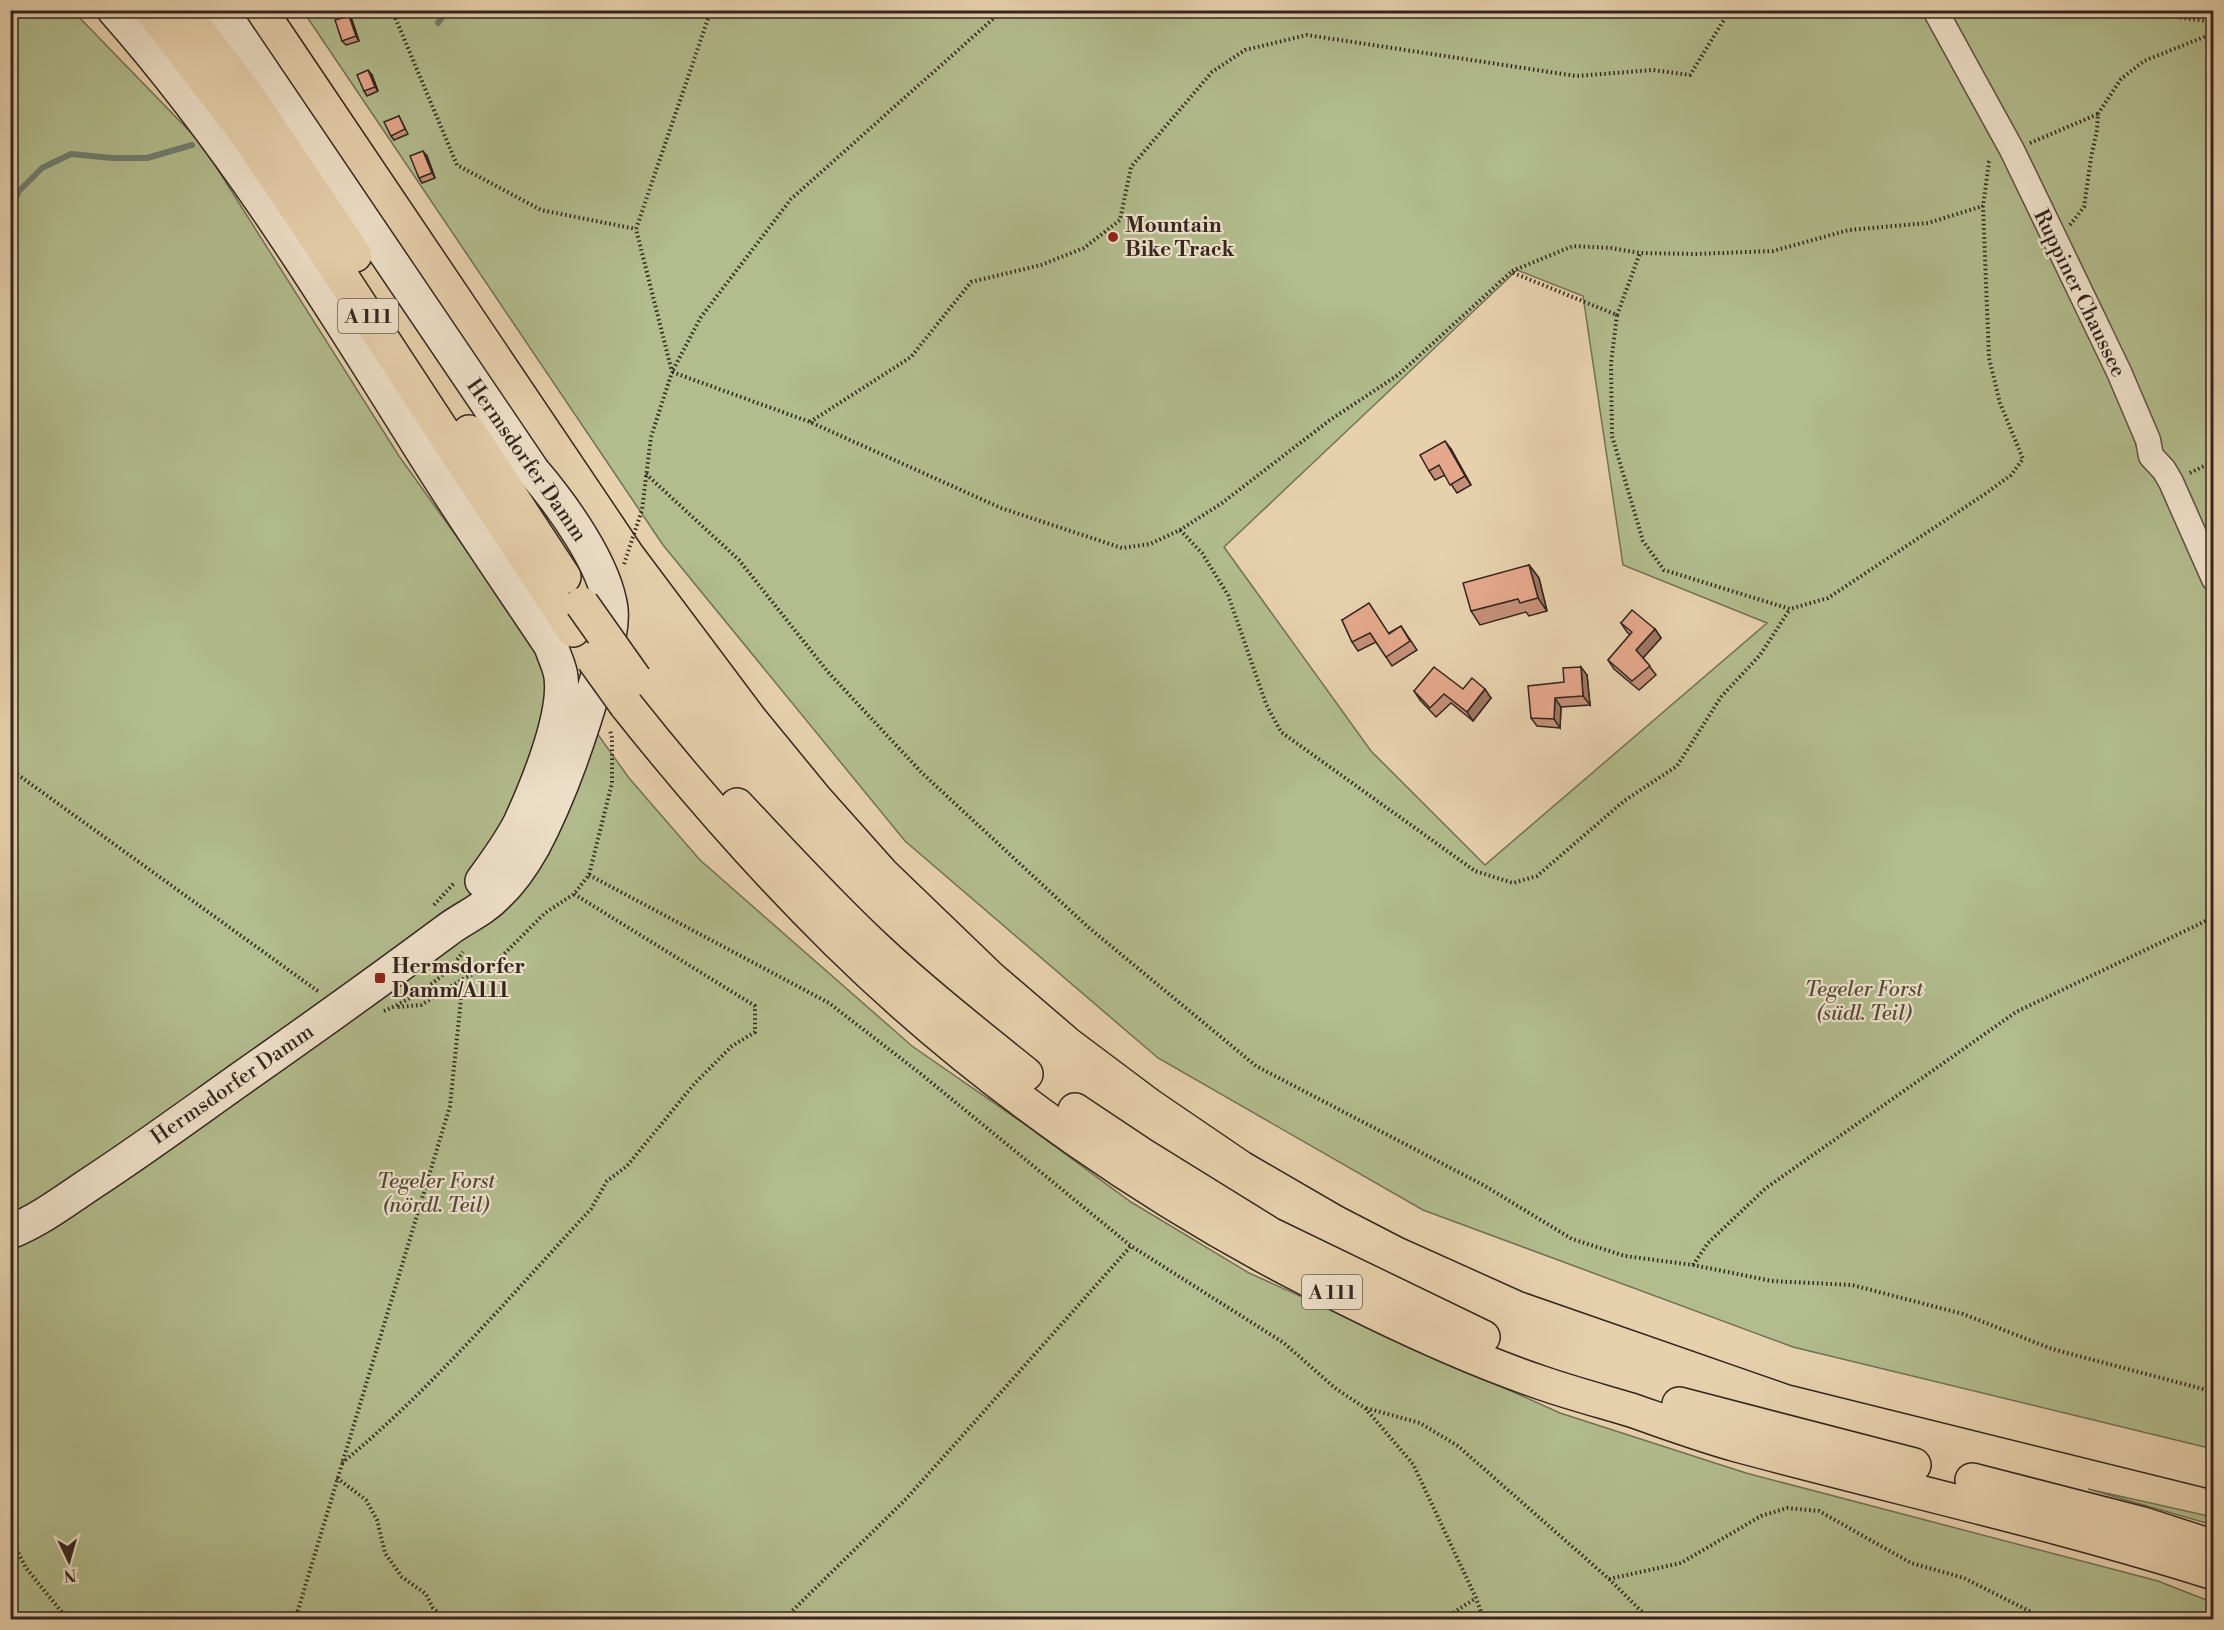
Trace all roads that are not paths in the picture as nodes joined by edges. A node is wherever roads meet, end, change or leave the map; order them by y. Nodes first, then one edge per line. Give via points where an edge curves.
1 (114, 10) edge
2 (151, 10) edge
3 (182, 10) edge
4 (188, 10) edge
5 (222, 10) edge
6 (1935, 10) edge
7 (211, 46) junction
8 (2214, 579) edge
9 (577, 617) junction
10 (623, 702) junction
11 (438, 919) junction
12 (10, 1232) edge
13 (2214, 1547) edge
14 (2214, 1573) edge

1 - 11 main road, Hermsdorfer Damm via 242,171 551,646 561,676 560,708 520,824 498,860 457,909
2 - 9 highway, A 111 via 242,129
3 - 7 highway, A 111
4 - 7 highway
5 - 11 main road, Hermsdorfer Damm via 549,490 597,563 607,589 612,629 588,710 532,848 514,876 476,914
6 - 8 street, Ruppiner Chaussee via 2012,150 2119,372 2151,456 2171,482
7 - 9 highway, A 111 via 324,207
9 - 10 highway, A 111, bridge
10 - 13 highway, A 111 via 733,801 875,947 1042,1088 1270,1234 1478,1335 1568,1369 1751,1424 2143,1524
10 - 14 highway, A 111 via 774,878 838,944 910,1009 1026,1103 1142,1184 1292,1272 1475,1358 1540,1382 1733,1444 2122,1544
11 - 12 main road, Hermsdorfer Damm via 312,1028 115,1167

